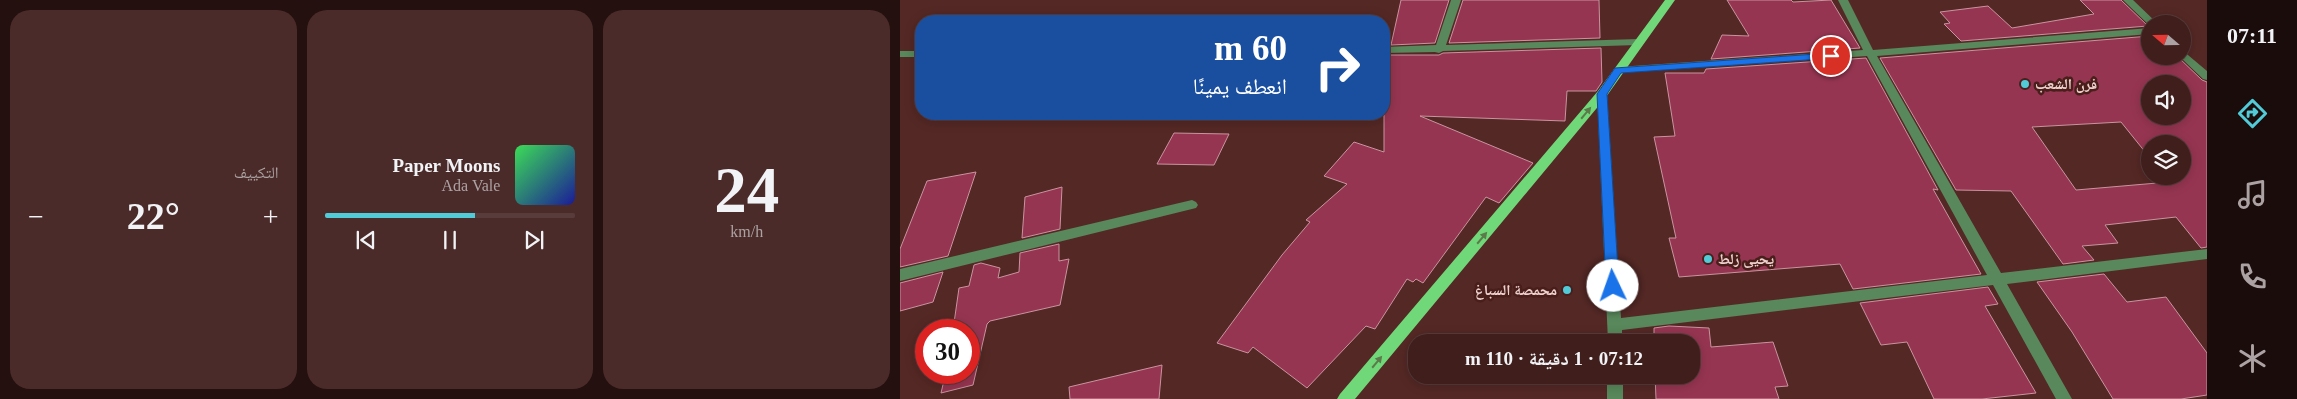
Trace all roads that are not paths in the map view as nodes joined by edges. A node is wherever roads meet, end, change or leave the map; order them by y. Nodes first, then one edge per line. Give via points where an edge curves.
1 (1456, 0) edge
2 (1670, 0) edge
3 (1843, 0) edge
4 (2128, 0) edge
5 (2144, 15) edge
6 (2141, 32) edge
7 (1638, 42) junction
8 (1390, 50) edge
9 (1439, 50) junction
10 (1870, 53) junction
11 (900, 54) edge
12 (915, 54) edge
13 (2191, 62) edge
14 (1618, 70) junction
15 (2207, 77) edge
16 (1602, 94) junction
17 (1192, 205) dead end
18 (2207, 254) edge
19 (900, 275) edge
20 (1997, 279) junction
21 (1615, 324) junction
22 (1615, 334) edge
23 (1615, 384) edge
24 (1345, 399) edge
25 (1616, 399) edge
26 (2064, 399) edge

1 - 9 street
2 - 7 main road
3 - 10 street
4 - 5 street
6 - 10 street
7 - 9 street
7 - 14 main road
8 - 9 street
10 - 14 street
10 - 20 street
11 - 12 street
13 - 15 street
14 - 16 main road
16 - 21 street
24 -> 16 main road
17 - 19 street
18 - 20 street
20 - 21 street
20 - 26 street
21 - 22 street
23 - 25 street

